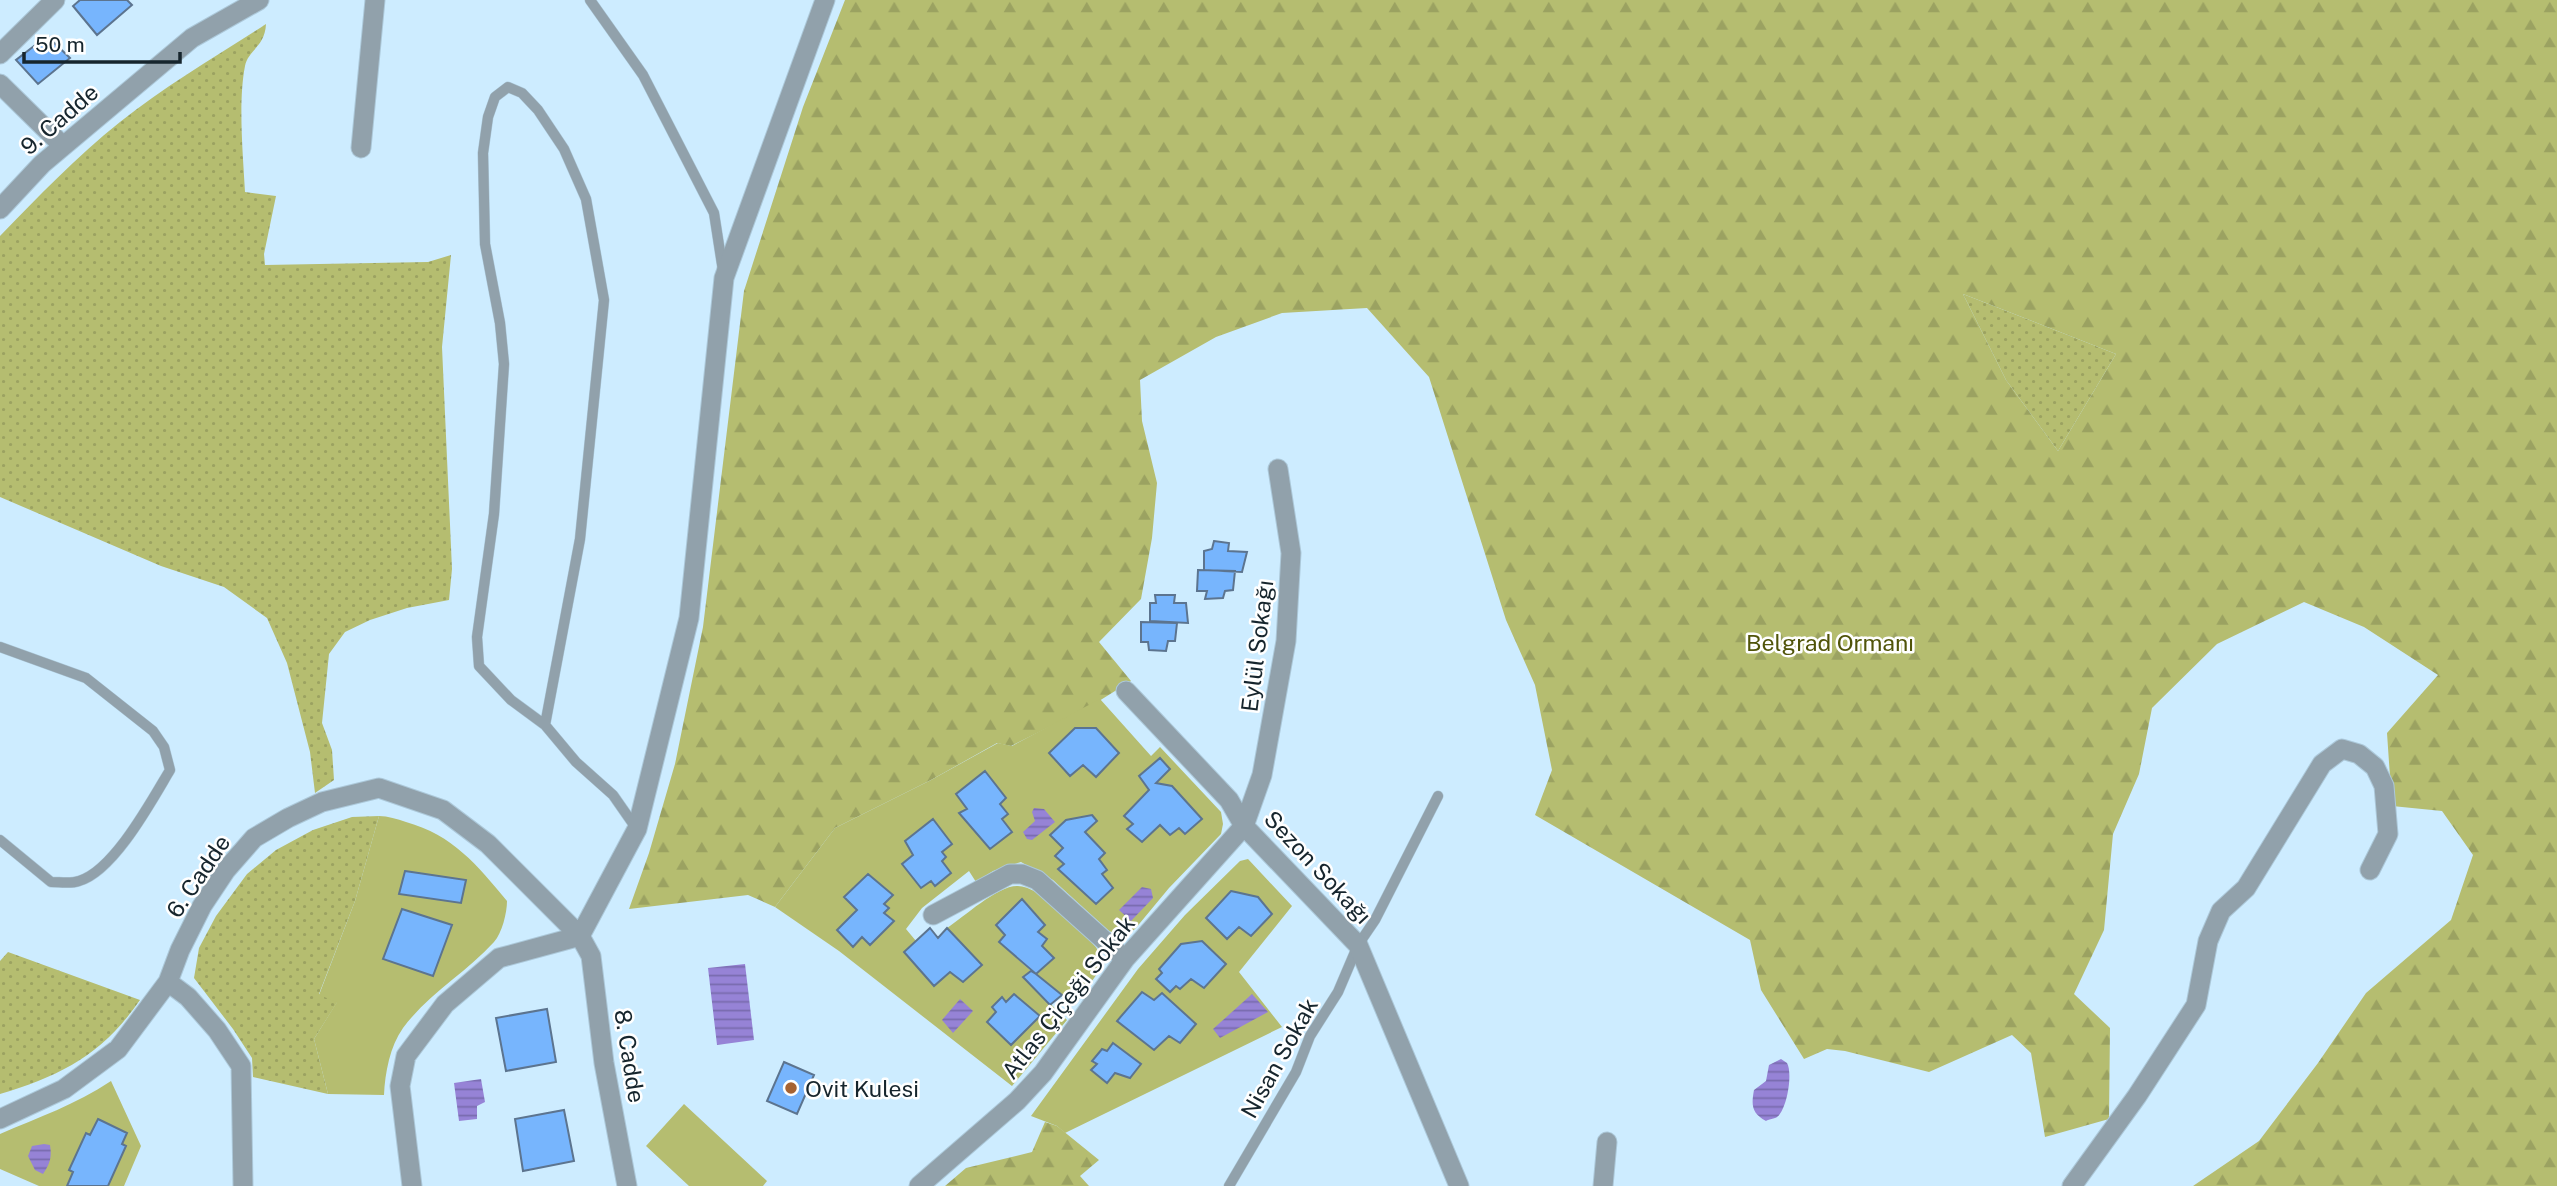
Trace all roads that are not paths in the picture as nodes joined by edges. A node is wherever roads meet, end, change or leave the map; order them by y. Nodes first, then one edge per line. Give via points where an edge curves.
1 (55, 0) edge
2 (259, 0) edge
3 (375, 0) edge
4 (590, 0) edge
5 (825, 0) edge
6 (0, 54) edge
7 (0, 84) edge
8 (63, 146) junction
9 (361, 148) dead end
10 (0, 209) edge
11 (724, 278) junction
12 (1278, 469) dead end
13 (0, 647) edge
14 (1126, 691) dead end
15 (545, 725) junction
16 (1438, 796) dead end
17 (1244, 826) junction
18 (637, 829) junction
19 (0, 840) edge
20 (2370, 870) dead end
21 (933, 915) dead end
22 (580, 936) junction
23 (1358, 945) junction
24 (1125, 959) junction
25 (168, 982) junction
26 (0, 1119) edge
27 (1606, 1142) dead end
28 (243, 1186) edge
29 (412, 1186) edge
30 (627, 1186) edge
31 (919, 1186) edge
32 (1228, 1186) edge
33 (1459, 1186) edge
34 (1603, 1186) edge
35 (2072, 1186) edge

1 - 6 street
2 - 8 street, 9. Cadde via 192,38
3 - 9 street
4 - 11 lane via 643,75 714,213
5 - 11 street
7 - 8 street
8 - 10 street, 9. Cadde
11 - 18 street via 689,618
12 - 17 street, Eylül Sokağı via 1292,552 1286,641 1262,775
13 - 19 lane via 86,678 153,731 164,747 170,770 138,825 100,869 79,881 51,882
14 - 17 street, Sezon Sokağı via 1229,800
15 - 15 lane via 511,700 479,666 477,637 494,514 504,364 485,244 483,153 495,97 508,87 522,93 538,110 564,149 586,200 604,300 580,539
15 - 18 lane via 576,762 613,795
16 - 23 lane, Nisan Sokak via 1376,920
17 - 23 street, Sezon Sokağı
17 - 24 street, Atlas Çiçeği Sokak
18 - 22 street
20 - 35 street via 2388,834 2384,786 2375,767 2359,754 2342,749 2322,764 2246,888 2221,911 2208,941 2196,1005
21 - 24 street via 1010,874 1022,874 1037,880
22 - 25 street, 6. Cadde via 488,844 443,810 379,788 322,802 254,838 202,906
22 - 29 street via 499,958 445,1004 406,1056 400,1086
22 - 30 street, 8. Cadde via 591,956 604,1063
23 - 32 lane, Nisan Sokak via 1296,1072
23 - 33 street, Sezon Sokağı
24 - 31 street, Atlas Çiçeği Sokak via 1043,1073
25 - 26 street, 6. Cadde via 118,1049 64,1088
25 - 28 street via 202,1013 241,1066
27 - 34 street

